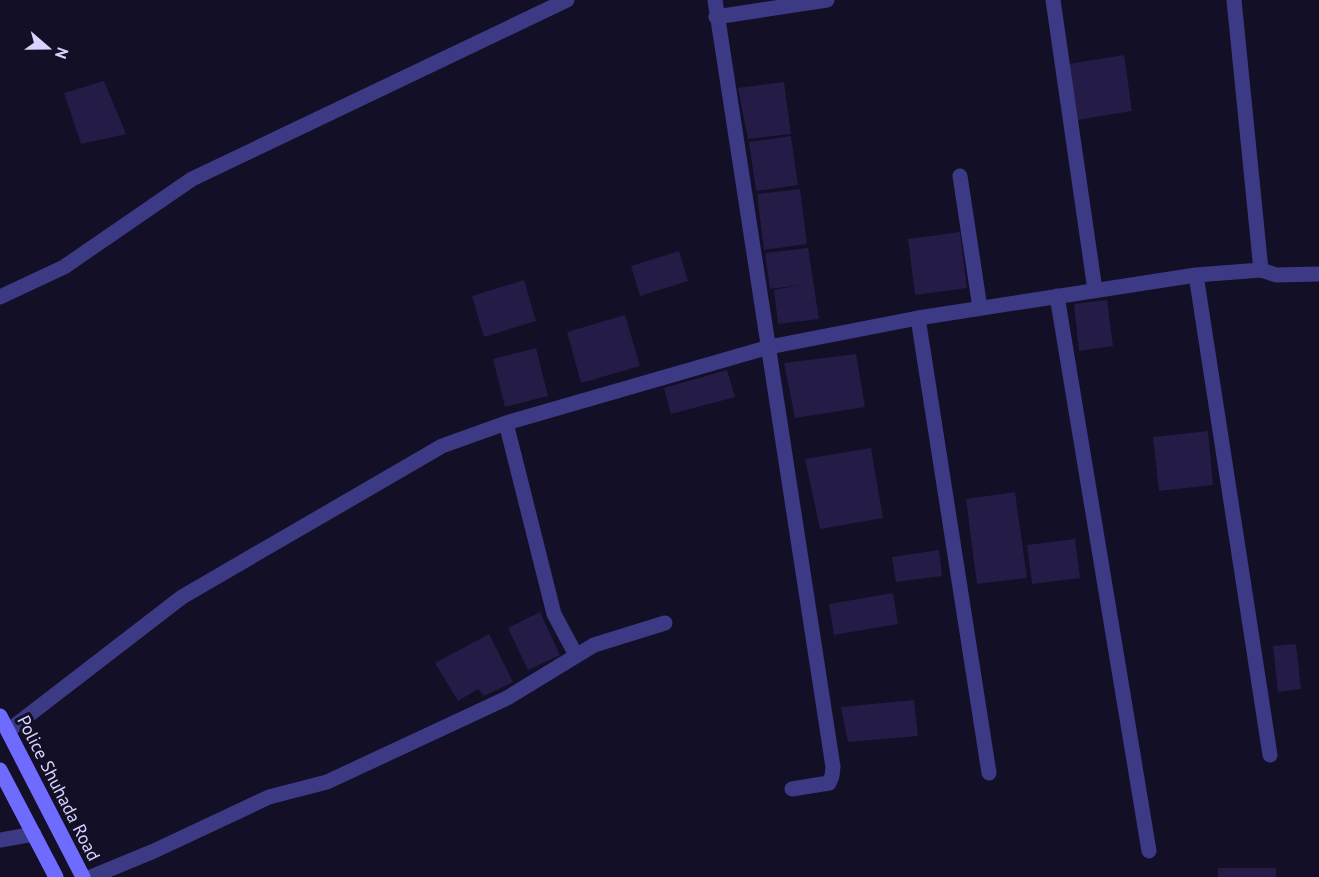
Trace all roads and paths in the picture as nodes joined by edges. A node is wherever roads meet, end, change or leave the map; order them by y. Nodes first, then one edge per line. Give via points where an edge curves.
1 (567, 0) edge
2 (715, 0) edge
3 (826, 0) edge
4 (1053, 0) edge
5 (1234, 0) edge
6 (716, 17) junction
7 (960, 176) dead end
8 (1261, 270) junction
9 (1319, 274) edge
10 (1196, 275) junction
11 (1095, 290) junction
12 (1057, 296) junction
13 (0, 297) edge
14 (980, 308) junction
15 (918, 318) junction
16 (769, 346) junction
17 (506, 423) junction
18 (665, 623) dead end
19 (576, 656) junction
20 (0, 716) edge
21 (8, 731) junction
22 (1270, 755) dead end
23 (0, 770) edge
24 (989, 773) dead end
25 (792, 789) dead end
26 (34, 834) junction
27 (0, 840) edge
28 (1149, 851) dead end
29 (56, 877) edge
30 (83, 877) edge
31 (91, 877) edge

1 - 13 street via 192,179 64,267
2 - 6 street
3 - 6 street
4 - 11 street
5 - 8 street
6 - 16 street
7 - 14 street
8 - 9 street
8 - 10 street
10 - 11 street
10 - 22 street
11 - 12 street
12 - 14 street
12 - 28 street
14 - 15 street
15 - 16 street
15 - 24 street
16 - 17 street
16 - 25 street via 833,767 829,783
17 - 19 street via 554,614
17 - 21 street via 442,446 182,597
18 - 19 street via 594,645
19 - 31 street via 507,698 327,782 269,797
20 - 21 main road, Police Shuhada Road
21 - 30 main road, Police Shuhada Road
23 - 26 main road
26 - 27 street
26 - 29 main road

